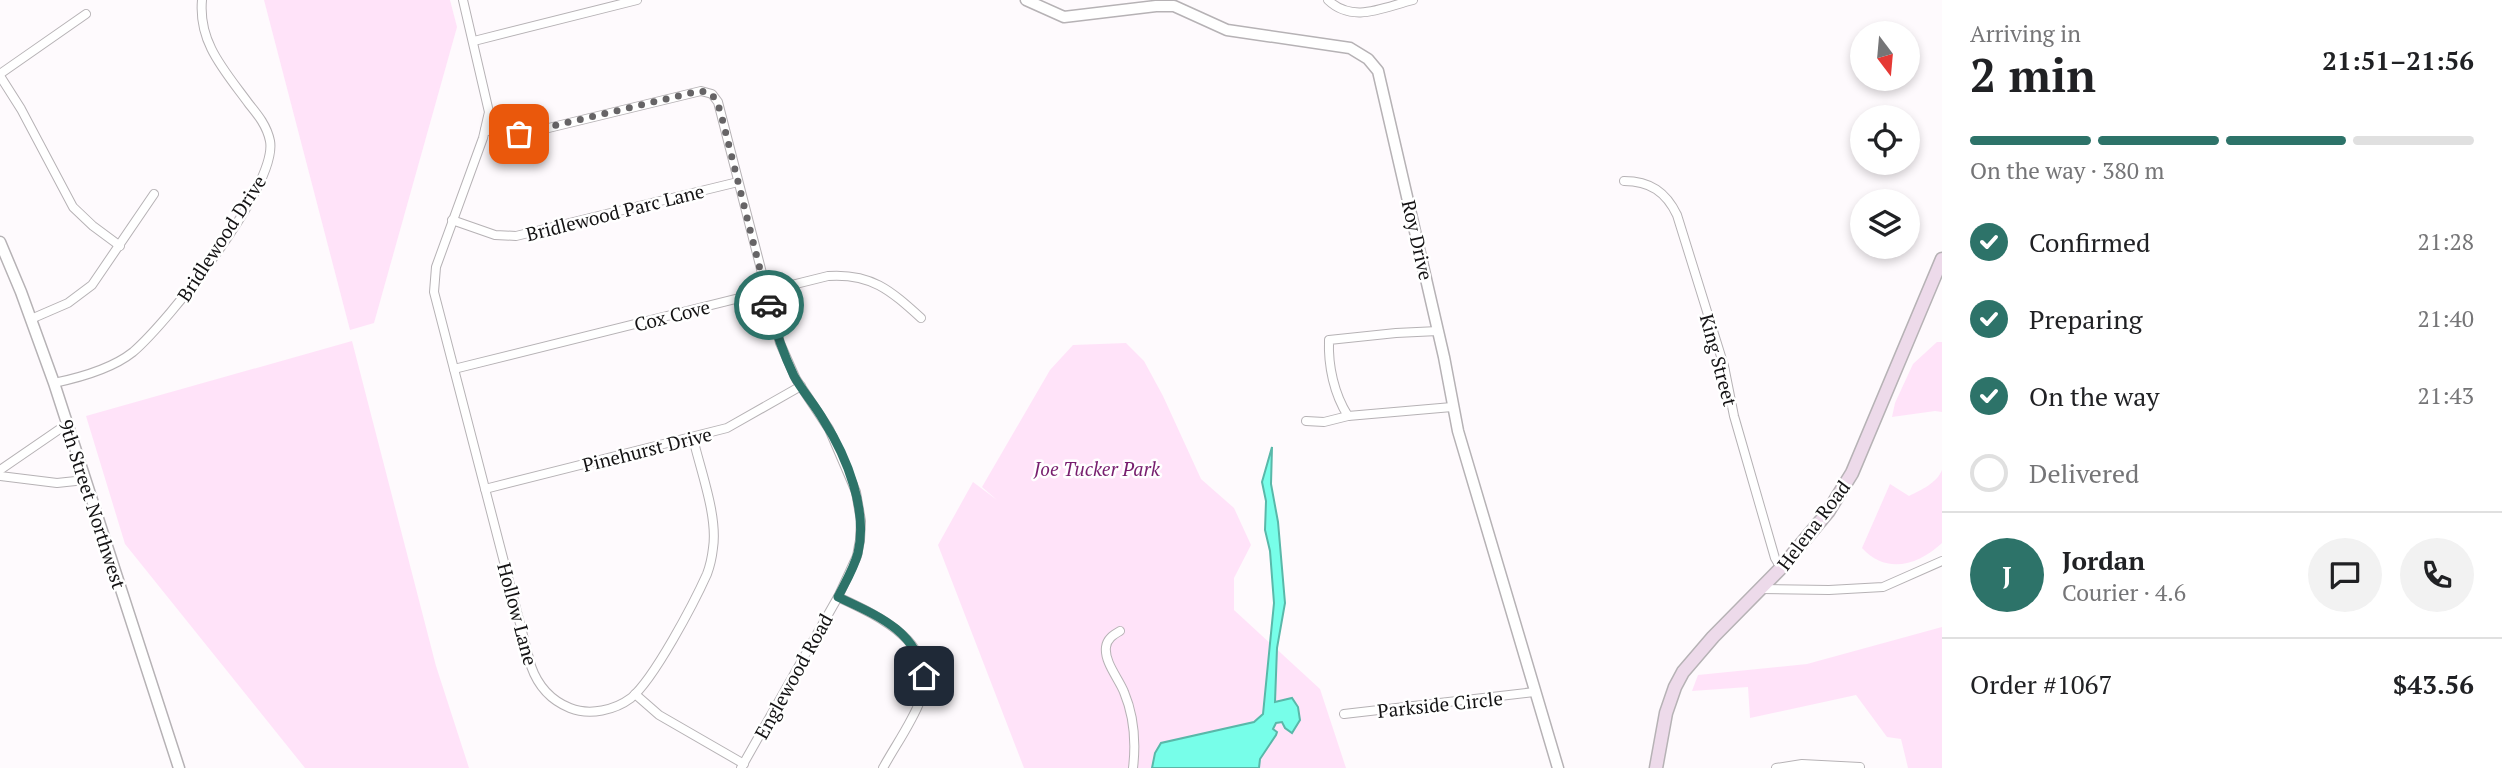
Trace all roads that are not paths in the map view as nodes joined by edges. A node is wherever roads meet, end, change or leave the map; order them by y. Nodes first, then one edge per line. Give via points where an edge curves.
1 (202, 0) edge
2 (463, 0) edge
3 (637, 0) edge
4 (1026, 0) edge
5 (1328, 0) edge
6 (1413, 0) edge
7 (86, 14) dead end
8 (474, 41) junction
9 (0, 75) edge
10 (485, 130) junction
11 (1624, 181) dead end
12 (738, 182) junction
13 (154, 194) dead end
14 (452, 220) junction
15 (0, 243) edge
16 (120, 246) junction
17 (1942, 259) edge
18 (765, 291) junction
19 (920, 318) dead end
20 (31, 319) junction
21 (1438, 331) junction
22 (454, 369) junction
23 (54, 383) junction
24 (801, 386) junction
25 (1452, 407) junction
26 (1348, 416) junction
27 (1306, 421) dead end
28 (67, 424) junction
29 (693, 438) junction
30 (0, 470) edge
31 (0, 477) edge
32 (85, 480) junction
33 (485, 489) junction
34 (1942, 561) edge
35 (1782, 568) junction
36 (1761, 589) junction
37 (838, 597) junction
38 (1120, 631) dead end
39 (1534, 692) junction
40 (635, 694) junction
41 (1344, 714) dead end
42 (742, 766) edge
43 (1860, 767) edge
44 (178, 768) edge
45 (883, 768) edge
46 (1133, 768) edge
47 (1558, 768) edge
48 (1656, 768) edge
49 (1776, 768) edge

1 - 23 street, Bridlewood Drive via 207,41 268,134 271,153 266,169 203,272 161,324 123,358
2 - 8 street, Hollow Lane
3 - 8 street
4 - 21 street, Roy Drive via 1064,17 1174,6 1227,30 1328,43 1360,53 1381,78
5 - 6 street via 1352,13
7 - 9 street
8 - 10 street, Hollow Lane via 489,112
9 - 16 street via 73,206
10 - 12 street, Englewood Road via 528,133 707,92 718,102
10 - 14 street, Hollow Lane
11 - 35 street, King Street via 1658,190 1676,215 1724,366 1775,558
12 - 14 street, Bridlewood Parc Lane via 516,236 495,235
12 - 18 street, Englewood Road
13 - 16 street
14 - 22 street, Hollow Lane via 433,286
15 - 20 street, 9th Street Northwest
16 - 20 street via 85,291
17 - 35 main road, Helena Road via 1852,473 1828,512
18 - 19 street, Cox Cove via 828,276 853,276 886,288
18 - 22 street, Cox Cove
18 - 24 street, Englewood Road via 780,343
20 - 23 street, 9th Street Northwest
21 - 25 street, Roy Drive
21 - 26 street via 1329,340 1334,382
22 - 33 street, Hollow Lane
23 - 28 street, 9th Street Northwest
24 - 29 street, Pinehurst Drive via 742,422
24 - 37 street, Englewood Road via 836,443 860,506 857,556
25 - 26 street
25 - 39 street, Roy Drive
26 - 27 street
28 - 30 street
28 - 32 street, 9th Street Northwest
29 - 33 street, Pinehurst Drive
29 - 40 street, Hollow Lane via 712,519 714,544 708,573 653,672
31 - 32 street via 57,483
32 - 44 street, 9th Street Northwest
33 - 40 street, Hollow Lane via 531,666 541,687 558,702 582,711 617,706
34 - 36 street via 1883,587
35 - 36 main road, Helena Road
36 - 48 main road, Helena Road via 1684,671 1666,713
37 - 42 street, Englewood Road
37 - 45 street via 902,633 922,663 920,700
38 - 46 street via 1110,638 1106,649 1129,708
39 - 41 street, Parkside Circle
39 - 47 street, Roy Drive
40 - 42 street via 659,715
43 - 49 street via 1802,764

